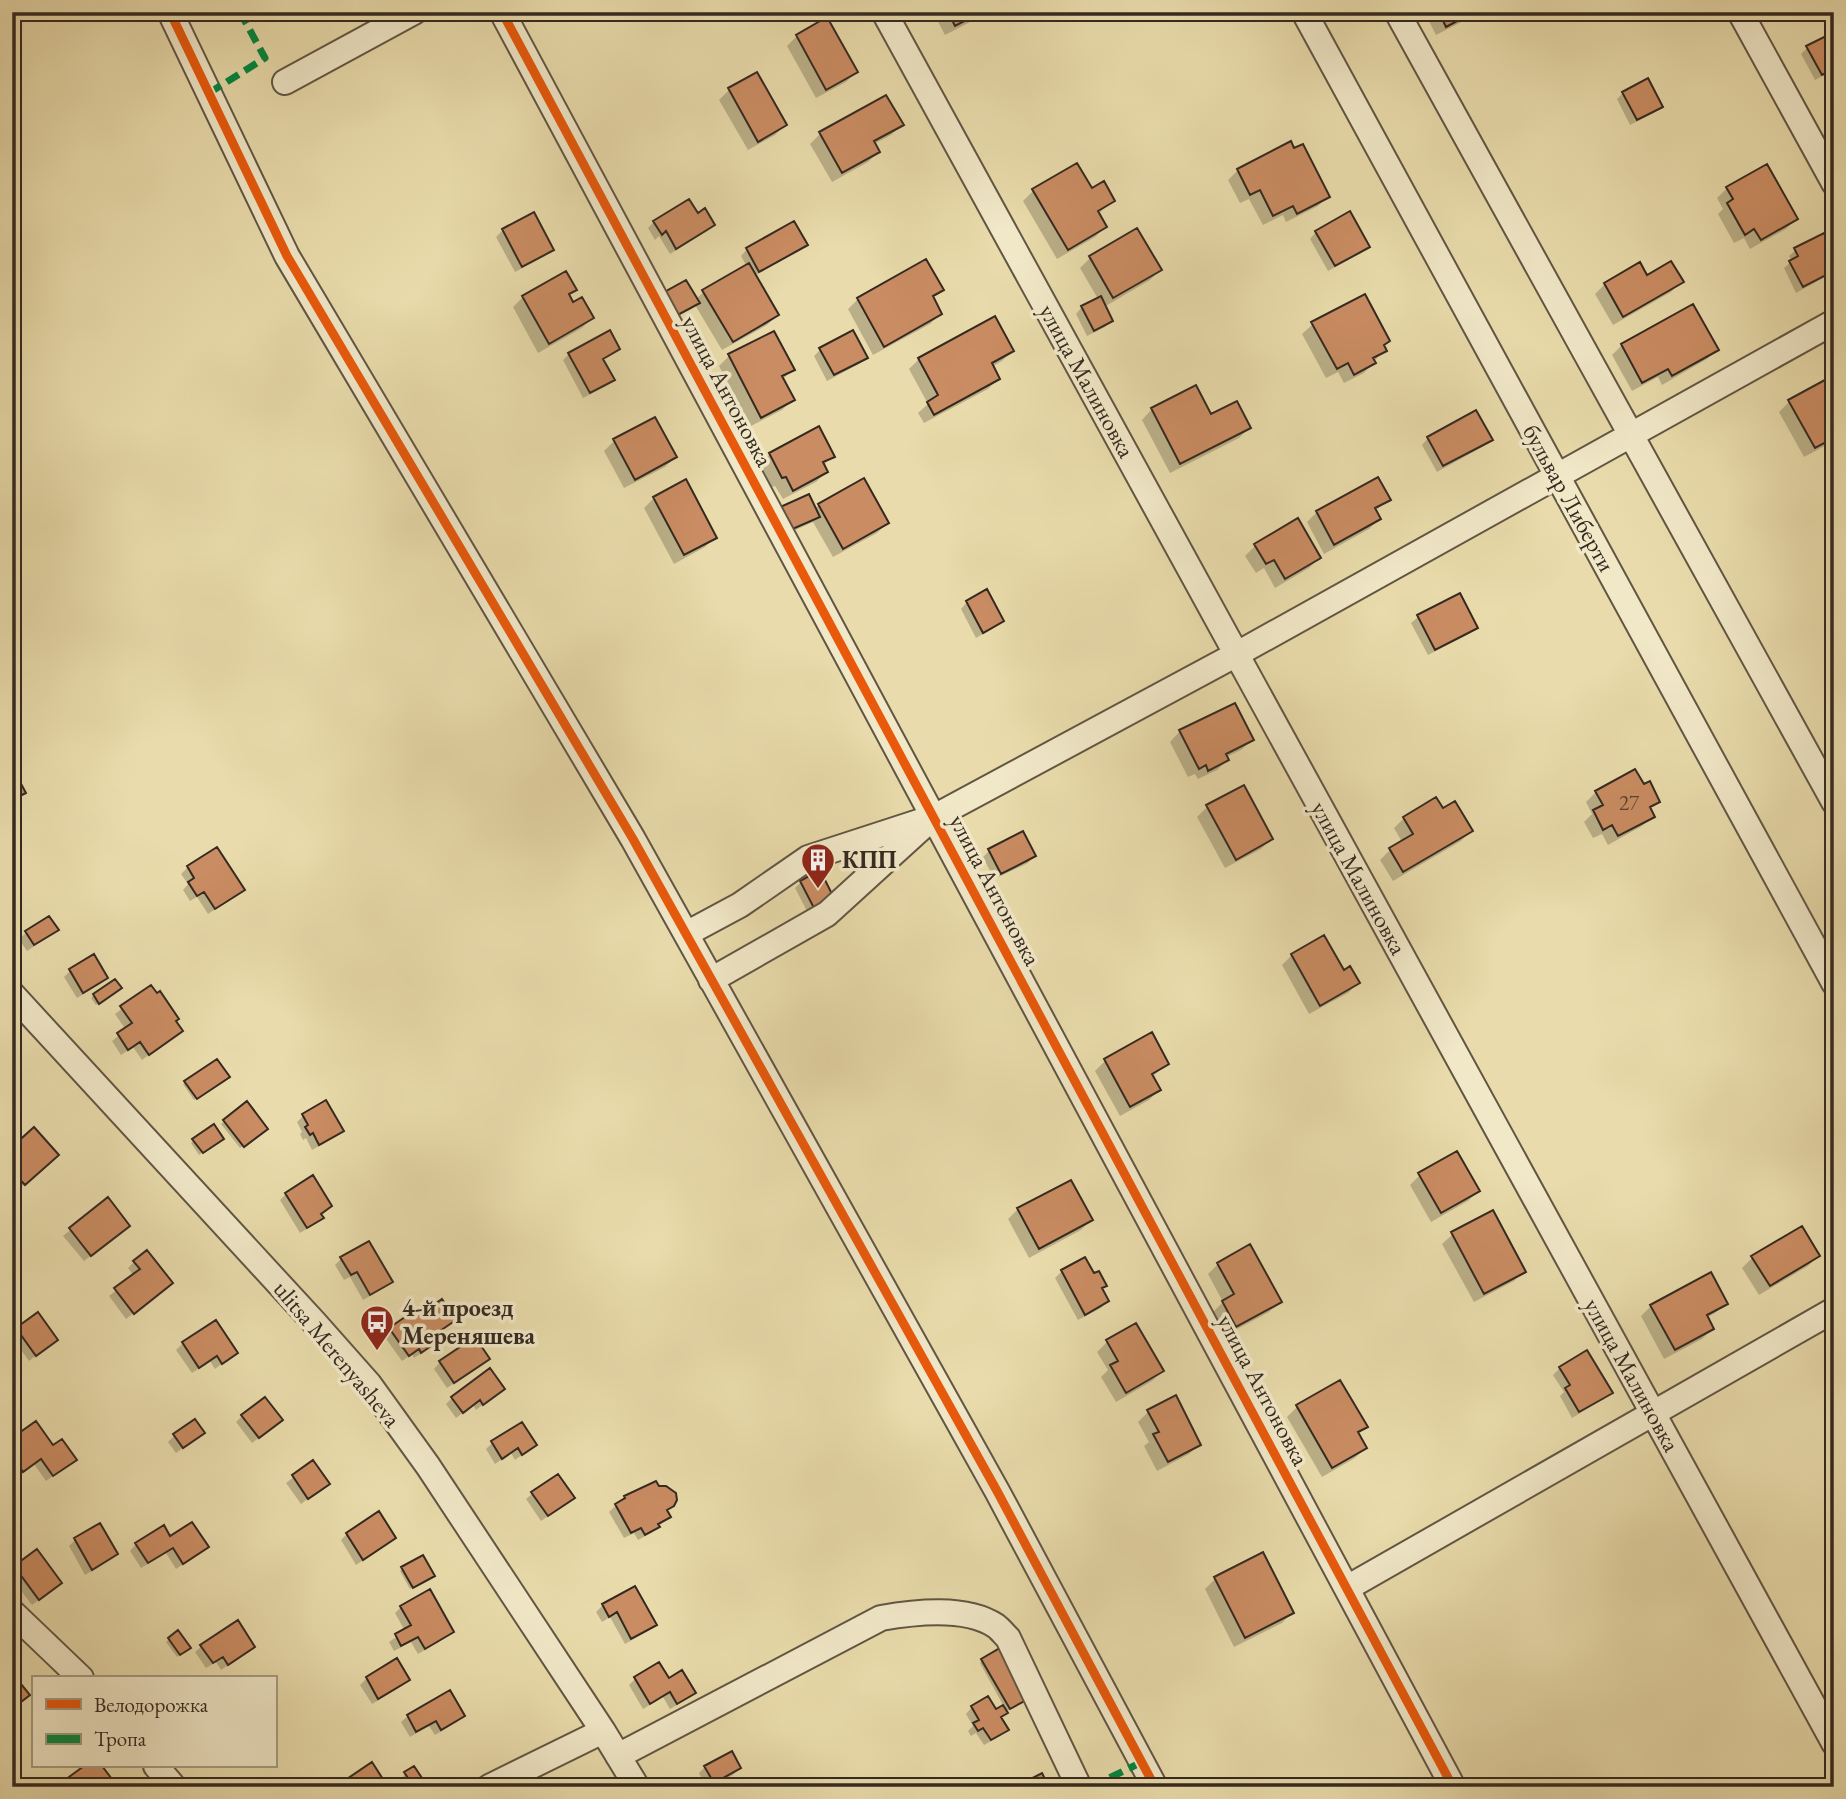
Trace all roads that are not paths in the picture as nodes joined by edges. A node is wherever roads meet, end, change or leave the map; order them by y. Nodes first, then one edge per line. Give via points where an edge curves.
1 (170, 12) edge
2 (414, 12) edge
3 (502, 12) edge
4 (884, 12) edge
5 (1304, 12) edge
6 (1398, 12) edge
7 (1740, 12) edge
8 (285, 82) dead end
9 (1834, 183) edge
10 (1834, 322) edge
11 (1631, 435) junction
12 (1557, 475) junction
13 (1237, 654) junction
14 (1834, 802) edge
15 (934, 817) junction
16 (686, 934) junction
17 (711, 979) junction
18 (1834, 983) edge
19 (12, 994) edge
20 (1834, 1310) edge
21 (1653, 1413) junction
22 (1347, 1588) junction
23 (12, 1612) edge
24 (79, 1676) edge
25 (603, 1731) junction
26 (1834, 1743) edge
27 (618, 1756) junction
28 (158, 1768) edge
29 (174, 1787) edge
30 (489, 1787) edge
31 (637, 1787) edge
32 (1079, 1787) edge
33 (1155, 1787) edge
34 (1453, 1787) edge

1 - 16 street via 287,256
2 - 8 street
3 - 15 street, улица Антоновка
4 - 13 street, улица Малиновка
5 - 12 street, бульвар Либерти
6 - 11 street
7 - 9 street
10 - 11 street
11 - 12 street
11 - 14 street
12 - 13 street
12 - 18 street, бульвар Либерти
13 - 15 street
13 - 21 street, улица Малиновка
15 - 16 street via 808,858 740,905
15 - 17 street via 827,914
15 - 22 street, улица Антоновка
16 - 17 street
17 - 33 street via 997,1491
19 - 25 street, ulitsa Merenyasheva via 369,1384
20 - 21 street
21 - 22 street
21 - 26 street, улица Малиновка
22 - 34 street, улица Антоновка
23 - 24 street
25 - 27 street, ulitsa Merenyasheva
25 - 30 street
27 - 31 street, ulitsa Merenyasheva
27 - 32 street via 881,1618 961,1614 997,1627 1008,1638
28 - 29 street

